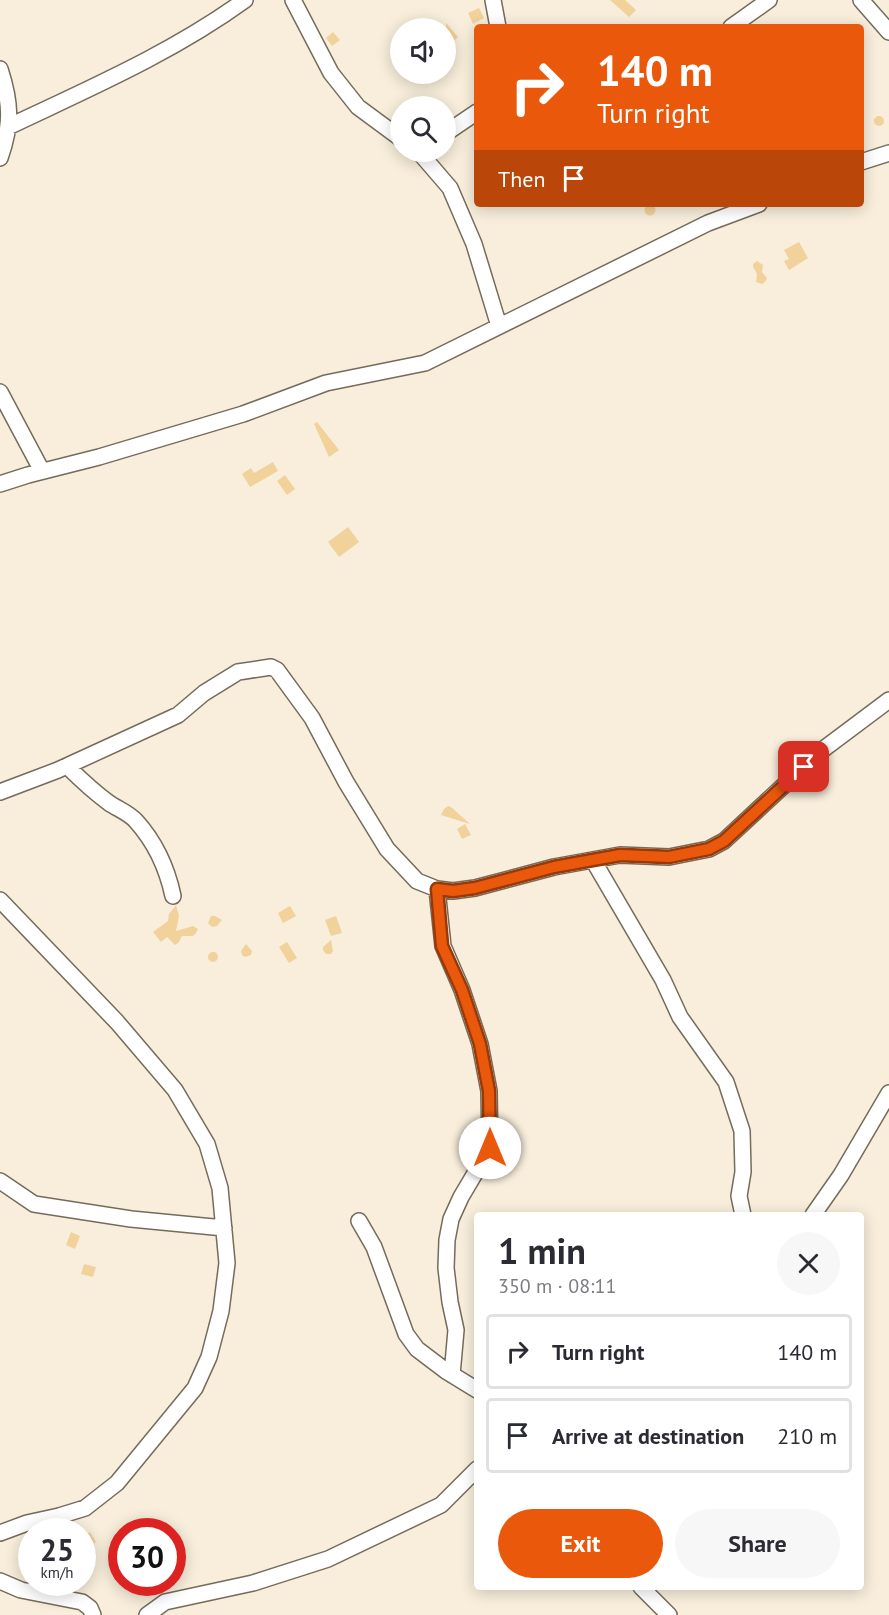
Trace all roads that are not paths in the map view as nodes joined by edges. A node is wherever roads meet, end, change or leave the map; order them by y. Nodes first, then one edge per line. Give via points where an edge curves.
1 (245, 0) edge
2 (293, 0) edge
3 (493, 0) edge
4 (769, 0) edge
5 (861, 0) edge
6 (497, 24) edge
7 (735, 24) edge
8 (889, 32) edge
9 (0, 69) edge
10 (474, 114) edge
11 (456, 126) edge
12 (8, 128) junction
13 (390, 131) edge
14 (889, 153) edge
15 (0, 158) edge
16 (864, 161) edge
17 (428, 162) edge
18 (751, 207) edge
19 (499, 326) junction
20 (0, 392) edge
21 (42, 471) junction
22 (0, 484) edge
23 (889, 700) edge
24 (67, 766) junction
25 (0, 792) edge
26 (593, 860) junction
27 (437, 889) junction
28 (173, 896) dead end
29 (0, 900) edge
30 (889, 1093) edge
31 (0, 1181) edge
32 (742, 1212) edge
33 (815, 1212) edge
34 (359, 1221) dead end
35 (224, 1228) junction
36 (452, 1375) junction
37 (474, 1388) edge
38 (474, 1472) edge
39 (0, 1533) edge
40 (0, 1581) edge
41 (644, 1590) edge
42 (93, 1615) edge
43 (147, 1615) edge
44 (669, 1615) edge

1 - 12 street via 163,51
2 - 13 street via 338,82 358,107
3 - 6 street
4 - 7 street
5 - 8 street
9 - 12 street via 9,95
10 - 11 street
12 - 15 street
14 - 16 street
17 - 19 street via 450,188 474,244
18 - 19 street via 708,223
19 - 21 street via 425,363 326,382 243,414
20 - 21 street
21 - 22 street
23 - 26 street via 821,751 724,841 709,849 669,857 620,855
24 - 25 street
24 - 27 street via 178,714 238,672 271,667 312,718 387,849 417,881
24 - 28 street via 80,780 135,819 154,845
26 - 27 street via 475,888
26 - 32 street via 663,980 680,1017 726,1082 742,1131 739,1196
27 - 36 street via 442,946 480,1044 489,1091 490,1148 460,1197 447,1240 446,1268 456,1330
29 - 35 street via 117,1022 175,1090 207,1144 220,1188
30 - 33 street
31 - 35 street via 34,1204
34 - 36 street via 374,1246 406,1334 417,1349
35 - 39 street via 227,1263 221,1311 210,1357 195,1388 117,1483 85,1508
36 - 37 street
38 - 43 street via 441,1505 328,1560 253,1583 165,1602
40 - 42 street via 21,1590 82,1602
41 - 44 street

